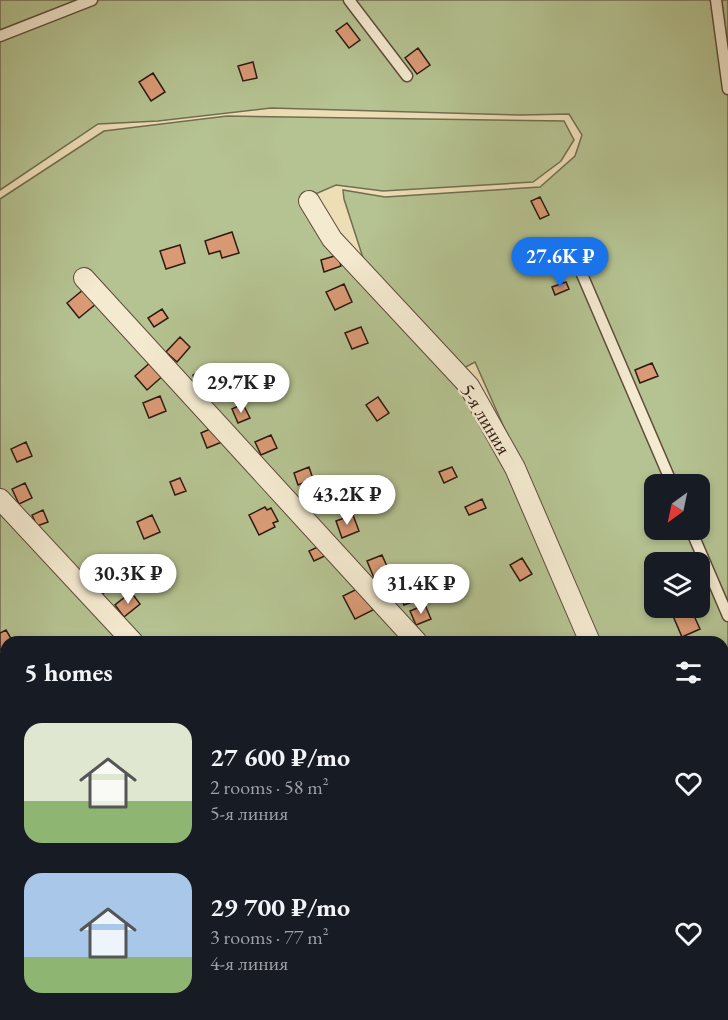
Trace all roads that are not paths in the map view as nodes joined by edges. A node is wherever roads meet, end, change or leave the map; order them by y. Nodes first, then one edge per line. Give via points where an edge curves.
1 (92, 0) edge
2 (349, 0) edge
3 (716, 0) edge
4 (0, 36) edge
5 (407, 76) dead end
6 (728, 89) edge
7 (309, 201) dead end
8 (578, 264) dead end
9 (84, 278) dead end
10 (668, 474) edge
11 (0, 499) edge
12 (695, 540) edge
13 (728, 616) edge
14 (127, 636) edge
15 (412, 636) edge
16 (587, 636) edge

1 - 4 lane
2 - 5 lane
3 - 6 lane
7 - 16 street, 5-я линия via 332,239 469,386 516,468
8 - 10 lane
9 - 15 street
11 - 14 street
12 - 13 lane

